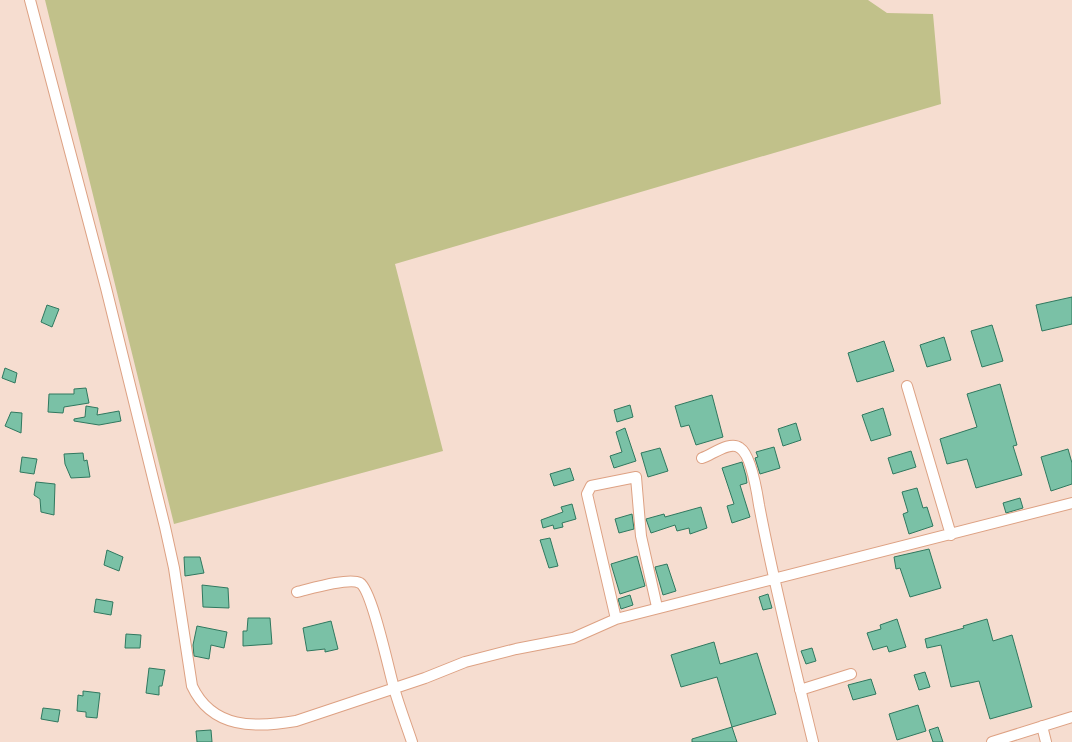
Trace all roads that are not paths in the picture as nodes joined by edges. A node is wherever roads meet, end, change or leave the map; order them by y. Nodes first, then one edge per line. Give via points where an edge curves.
1 (30, 0) edge
2 (907, 386) dead end
3 (702, 458) dead end
4 (1072, 503) edge
5 (951, 535) junction
6 (773, 578) junction
7 (297, 592) dead end
8 (657, 607) junction
9 (616, 619) junction
10 (851, 674) dead end
11 (394, 688) junction
12 (800, 690) junction
13 (1072, 717) edge
14 (1042, 726) junction
15 (412, 742) edge
16 (813, 742) edge
17 (992, 742) edge
18 (1046, 742) edge

1 - 11 street via 165,527 190,674 198,698 208,710 225,720 276,724 296,721
2 - 5 street
3 - 6 street via 733,445 741,448 747,457
4 - 5 street
5 - 6 street
6 - 8 street
6 - 12 street
7 - 11 street via 349,581 360,583 366,590 375,617
8 - 9 street
8 - 9 street via 641,536 636,477 591,486 587,494
9 - 11 street via 573,638 465,662
10 - 12 street
11 - 15 street
12 - 16 street
13 - 14 street
14 - 17 street
14 - 18 street

